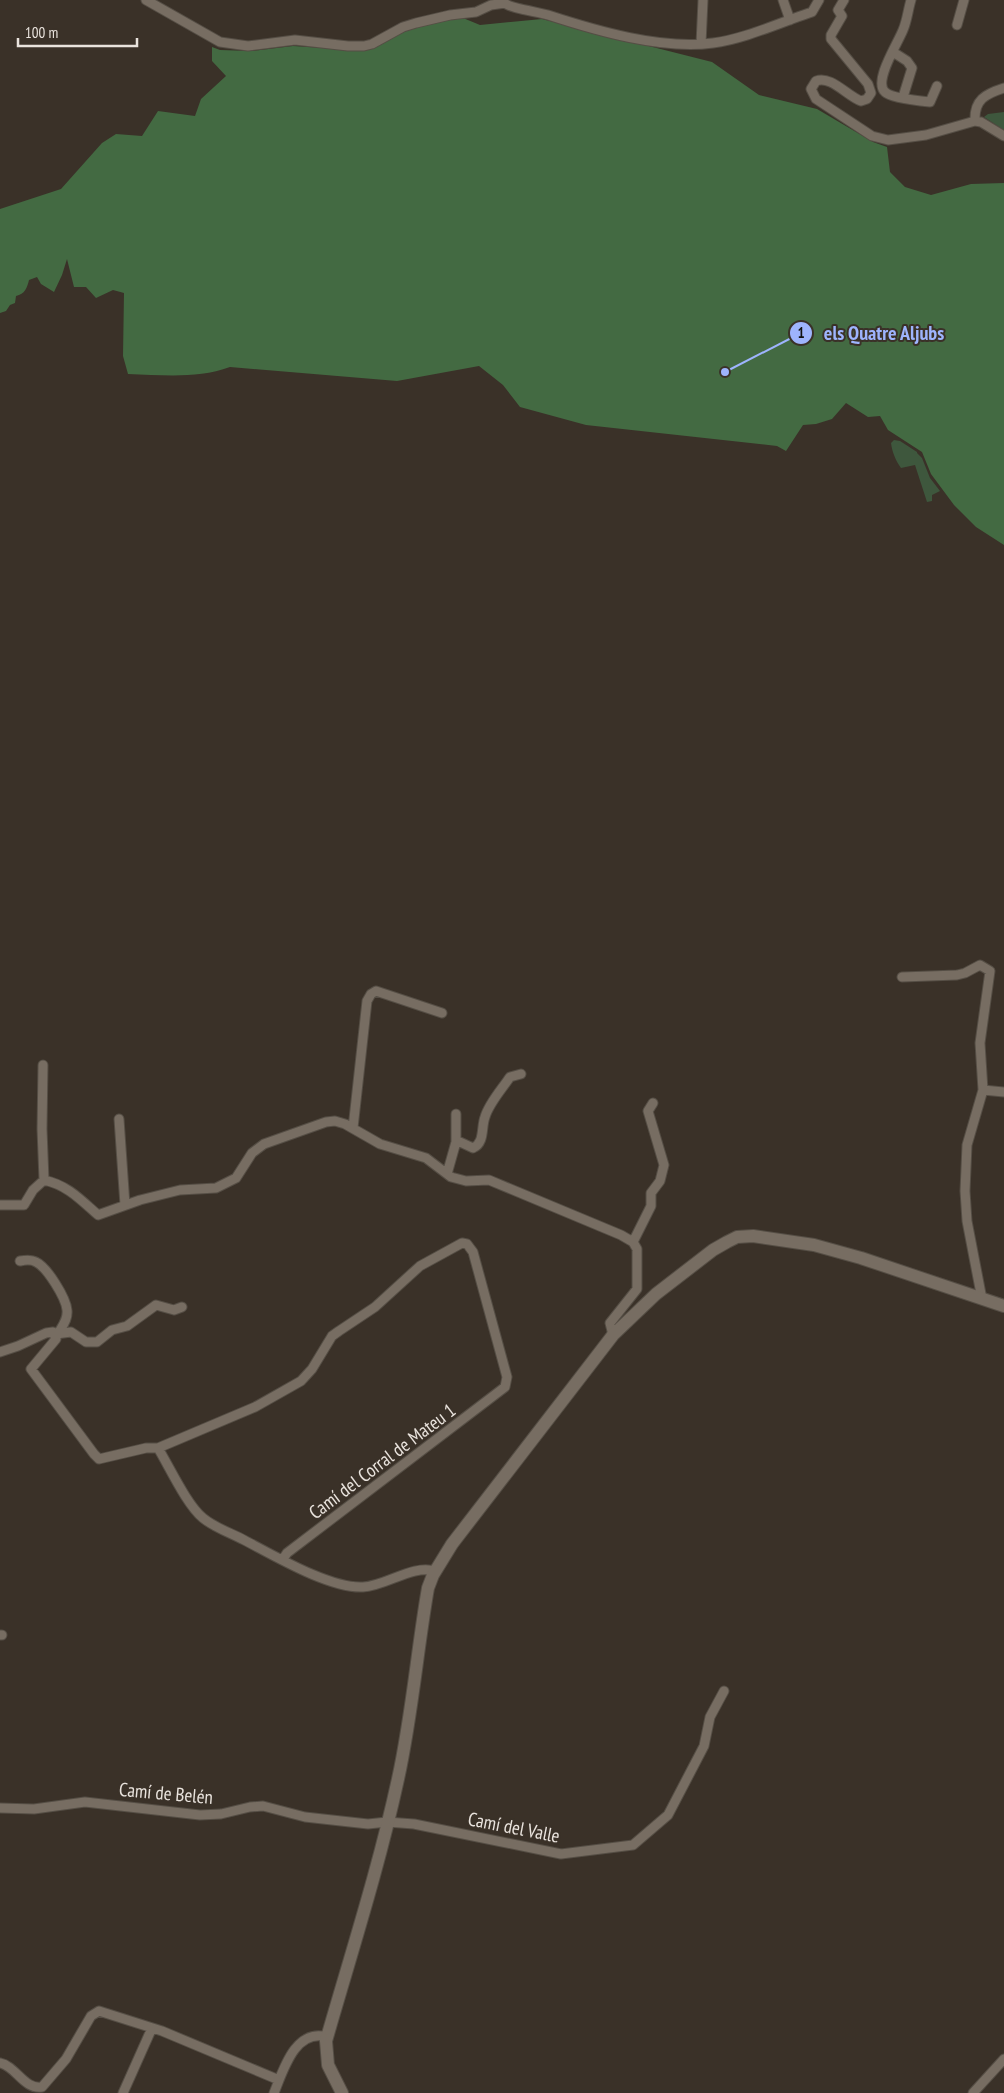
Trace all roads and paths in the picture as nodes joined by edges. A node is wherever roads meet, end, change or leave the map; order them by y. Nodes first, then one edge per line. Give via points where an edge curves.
1 (146, 0) edge
2 (703, 0) edge
3 (783, 0) edge
4 (819, 0) edge
5 (844, 0) edge
6 (911, 0) edge
7 (964, 0) edge
8 (505, 2) edge
9 (158, 3) edge
10 (790, 20) junction
11 (957, 25) dead end
12 (701, 44) junction
13 (893, 52) junction
14 (937, 86) dead end
15 (1004, 88) edge
16 (903, 97) junction
17 (975, 121) junction
18 (1004, 136) edge
19 (902, 977) dead end
20 (442, 1012) dead end
21 (43, 1065) dead end
22 (521, 1074) dead end
23 (983, 1090) junction
24 (1004, 1092) edge
25 (653, 1103) dead end
26 (456, 1114) dead end
27 (119, 1118) dead end
28 (353, 1128) junction
29 (456, 1142) junction
30 (447, 1174) junction
31 (44, 1180) junction
32 (0, 1205) edge
33 (125, 1205) junction
34 (633, 1242) junction
35 (20, 1260) dead end
36 (982, 1299) junction
37 (1004, 1306) edge
38 (182, 1307) dead end
39 (57, 1333) junction
40 (613, 1335) junction
41 (0, 1352) edge
42 (158, 1448) junction
43 (283, 1560) junction
44 (435, 1571) junction
45 (724, 1691) dead end
46 (0, 1808) edge
47 (387, 1822) junction
48 (152, 2028) junction
49 (328, 2037) junction
50 (1004, 2060) edge
51 (0, 2063) edge
52 (279, 2080) junction
53 (122, 2093) edge
54 (274, 2093) edge
55 (342, 2093) edge
56 (973, 2093) edge

1 - 9 street
2 - 12 street
3 - 10 street
4 - 10 street via 812,12
5 - 17 street via 838,10 842,15 831,35 832,42 868,84 871,93 861,101 820,79 812,86 813,96 872,136 888,140 926,135
6 - 13 street via 904,28
7 - 11 street
8 - 9 street via 476,12 403,27 364,46 295,40 248,46 226,43
8 - 12 street via 508,6 534,10 633,38 666,44
10 - 12 street via 725,41
13 - 16 street via 912,68
13 - 16 street via 882,75 882,88 887,93
14 - 16 street via 930,102
15 - 17 street via 978,103
17 - 18 street
19 - 23 street via 957,975 980,965 990,971 980,1043
20 - 28 street via 376,991 371,994 367,1001
21 - 31 street
22 - 29 street via 510,1077 485,1114 478,1146 473,1148
23 - 24 street
23 - 36 street via 968,1145 965,1191 966,1221
25 - 34 street via 648,1111 664,1165 660,1181 651,1193 651,1206
26 - 29 street
27 - 33 street
28 - 30 street via 380,1144 426,1158
28 - 33 street via 335,1121 326,1122 264,1144 252,1153 236,1178 216,1188 180,1190
29 - 30 street
30 - 34 street via 466,1181 489,1180
31 - 32 street via 24,1205
31 - 33 street via 69,1188 98,1214
34 - 40 street via 637,1249 636,1289 610,1323
35 - 39 street via 40,1265 61,1294 68,1312
36 - 37 main road
36 - 40 main road via 814,1245 754,1236 737,1238 712,1250 656,1294
38 - 39 street via 174,1310 156,1305 97,1342 86,1342 71,1332
39 - 41 street via 46,1333
39 - 42 street via 56,1339 31,1369 94,1454 99,1459
40 - 44 main road via 468,1523
42 - 43 street via 202,1518
42 - 43 street, Camí del Corral de Mateu 1 via 255,1407 301,1381 338,1331 375,1307 420,1266 462,1243 467,1244 473,1252 507,1377 502,1390 287,1553
43 - 44 street via 331,1581 361,1588 422,1569
44 - 47 main road via 428,1588 406,1736
45 - 47 street, Camí del Valle via 710,1717 704,1746 668,1814 633,1845 561,1854 414,1824
46 - 47 street, Camí de Belén via 34,1809 85,1802 200,1815 263,1806 305,1817 368,1824
47 - 49 main road
48 - 51 street via 107,2013 94,2013 66,2059 42,2087 31,2086 7,2065
48 - 52 street
48 - 53 street
49 - 52 street via 316,2036 292,2051
49 - 55 main road via 328,2065
50 - 56 street
52 - 54 street

